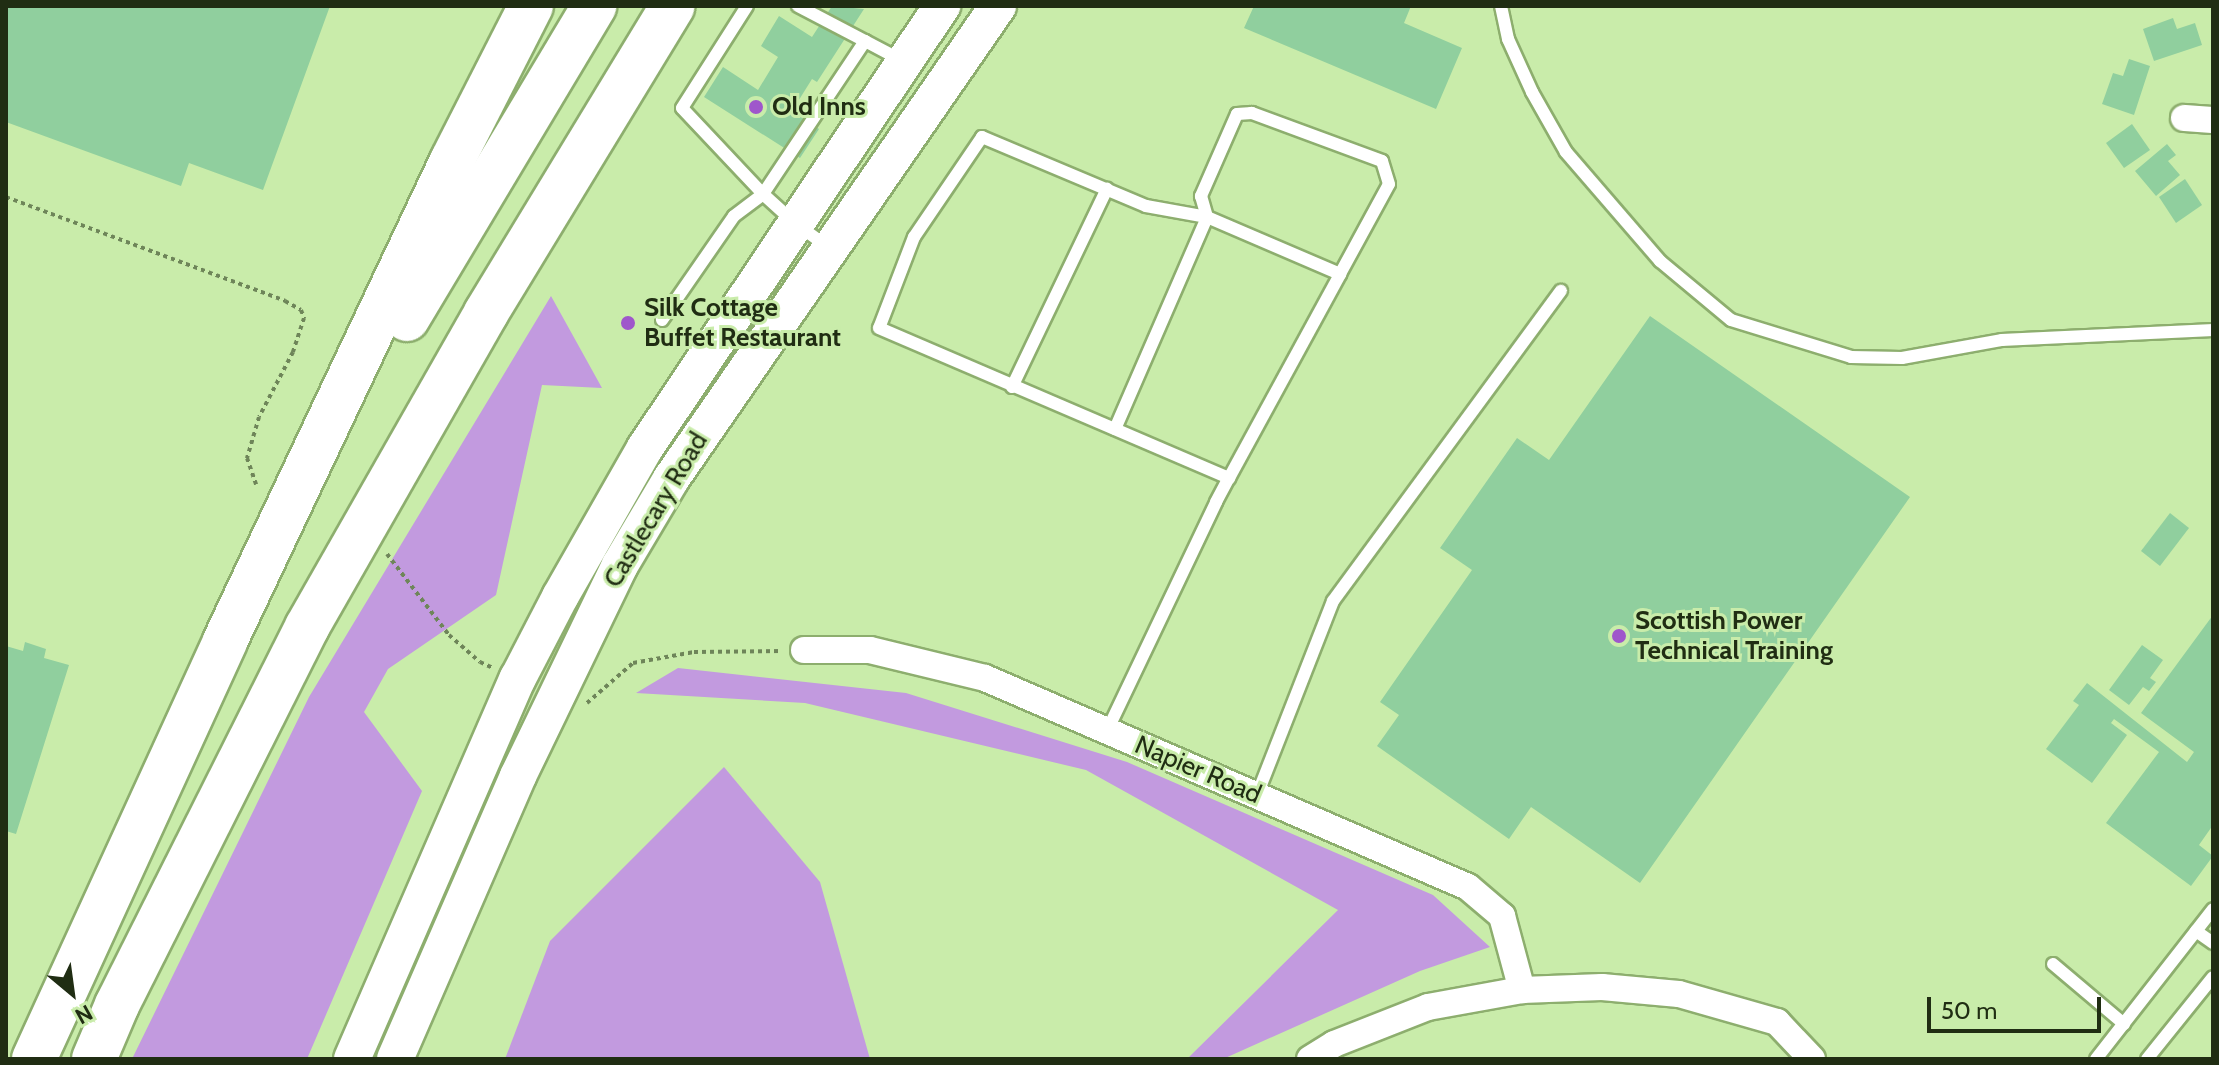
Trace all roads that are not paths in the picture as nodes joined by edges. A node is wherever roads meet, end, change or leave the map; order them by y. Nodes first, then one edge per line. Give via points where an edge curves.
1 (531, 6) edge
2 (594, 6) edge
3 (673, 6) edge
4 (747, 6) edge
5 (798, 6) edge
6 (942, 6) edge
7 (998, 6) edge
8 (1501, 6) edge
9 (865, 41) junction
10 (904, 62) junction
11 (2184, 118) dead end
12 (2213, 120) edge
13 (1107, 189) junction
14 (763, 194) junction
15 (1207, 217) junction
16 (796, 224) junction
17 (828, 247) junction
18 (1340, 274) junction
19 (1561, 291) dead end
20 (662, 320) dead end
21 (2213, 330) edge
22 (1012, 387) junction
23 (1115, 429) junction
24 (1229, 478) junction
25 (225, 641) junction
26 (804, 650) road end
27 (1107, 731) junction
28 (1257, 795) junction
29 (2213, 909) edge
30 (2196, 931) junction
31 (2213, 943) edge
32 (2053, 964) dead end
33 (2213, 977) edge
34 (1522, 990) junction
35 (2124, 1024) junction
36 (34, 1059) edge
37 (94, 1059) edge
38 (352, 1059) edge
39 (395, 1059) edge
40 (1310, 1059) edge
41 (1812, 1059) edge
42 (2096, 1059) edge
43 (2147, 1059) edge

1 - 25 highway
2 - 25 highway via 438,262
3 - 37 highway via 486,313 307,627
4 - 14 lane via 682,108
5 - 9 lane
6 - 10 main road, Castlecary Road
7 - 17 main road, Castlecary Road
8 - 21 lane via 1508,39 1566,152 1660,261 1731,320 1851,357 1902,358 2002,340
9 - 10 lane
9 - 14 lane
10 - 16 main road, Castlecary Road
11 - 12 street
13 - 15 lane via 1146,206
13 - 22 lane
13 - 22 lane via 982,137 914,237 879,328
14 - 16 lane
14 - 20 lane via 734,216
15 - 18 lane
15 - 18 lane via 1201,196 1237,114 1252,113 1382,161 1389,184
15 - 23 lane
16 - 17 lane
16 - 38 main road, Castlecary Road via 645,448 518,678
17 - 39 main road, Castlecary Road via 671,479 588,625
18 - 24 lane
19 - 28 lane via 1333,601
22 - 23 lane
23 - 24 lane
24 - 27 lane
25 - 36 highway
26 - 27 street, Napier Road via 870,650 985,678
27 - 28 street, Napier Road
28 - 34 street, Napier Road via 1468,887 1502,916
29 - 30 lane
30 - 31 lane
30 - 35 lane
32 - 35 lane
33 - 43 lane
34 - 40 street via 1428,1007 1334,1044
34 - 41 street via 1602,987 1679,994 1777,1022
35 - 42 lane

